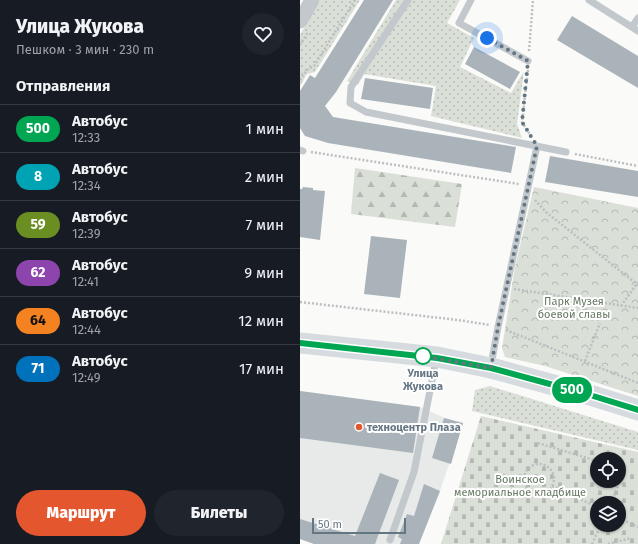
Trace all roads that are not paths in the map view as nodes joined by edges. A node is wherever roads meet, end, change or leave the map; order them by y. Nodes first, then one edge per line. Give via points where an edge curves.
1 (312, 0) edge
2 (408, 0) edge
3 (471, 0) edge
4 (589, 0) edge
5 (638, 18) edge
6 (300, 21) edge
7 (635, 29) edge
8 (528, 61) road end
9 (537, 146) junction
10 (566, 152) road end
11 (300, 343) edge
12 (437, 358) junction
13 (491, 368) junction
14 (638, 410) edge
15 (390, 540) dead end

1 - 6 street
2 - 9 lane via 351,87 350,103 366,112
3 - 8 lane via 459,23
4 - 7 lane
5 - 7 lane
9 - 10 lane
9 - 13 lane
11 - 12 main road
12 - 13 main road
12 - 15 lane via 414,472
13 - 14 main road

